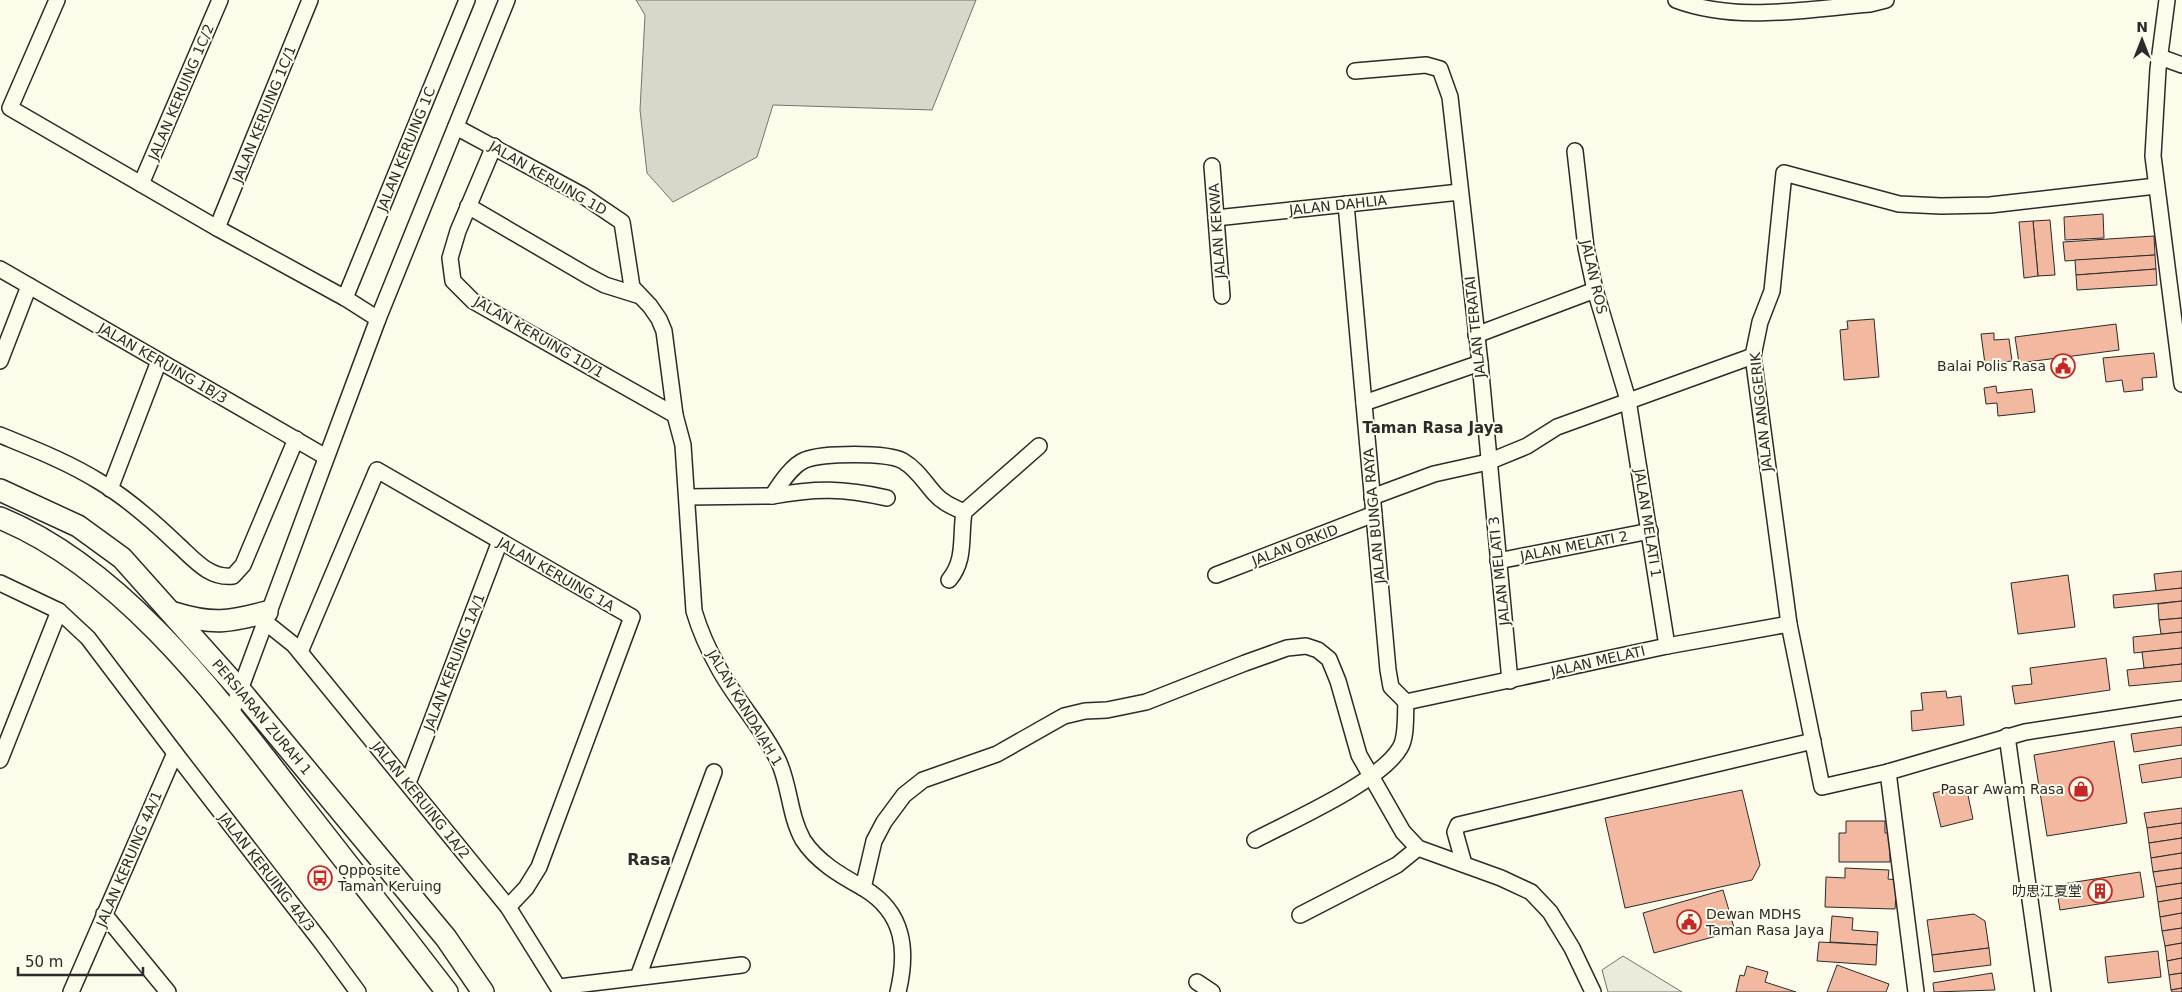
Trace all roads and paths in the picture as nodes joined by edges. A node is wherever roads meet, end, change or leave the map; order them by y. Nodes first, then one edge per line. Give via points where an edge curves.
1 (57, 0) edge
2 (220, 0) edge
3 (310, 0) edge
4 (467, 0) edge
5 (507, 0) edge
6 (1676, 0) edge
7 (1886, 0) edge
8 (2167, 0) edge
9 (2160, 57) junction
10 (2182, 65) edge
11 (1355, 71) dead end
12 (456, 127) junction
13 (494, 146) junction
14 (1575, 152) dead end
15 (1212, 166) dead end
16 (141, 184) junction
17 (2156, 186) junction
18 (1460, 192) junction
19 (1346, 204) junction
20 (468, 206) junction
21 (1216, 218) junction
22 (217, 228) junction
23 (0, 269) edge
24 (29, 286) junction
25 (1595, 290) junction
26 (637, 294) junction
27 (1222, 296) dead end
28 (345, 298) junction
29 (378, 319) junction
30 (1476, 334) junction
31 (1752, 356) junction
32 (160, 361) junction
33 (0, 362) edge
34 (1480, 363) junction
35 (2182, 384) edge
36 (1628, 400) junction
37 (1364, 403) junction
38 (675, 415) junction
39 (0, 435) edge
40 (296, 439) junction
41 (1039, 446) dead end
42 (326, 457) junction
43 (1488, 462) junction
44 (110, 489) junction
45 (0, 490) edge
46 (772, 496) junction
47 (687, 497) junction
48 (1372, 497) junction
49 (888, 498) dead end
50 (964, 512) junction
51 (1374, 514) junction
52 (0, 518) edge
53 (1650, 531) junction
54 (500, 541) junction
55 (1498, 562) junction
56 (1216, 575) dead end
57 (949, 580) dead end
58 (0, 583) edge
59 (59, 611) junction
60 (174, 613) junction
61 (266, 617) junction
62 (1789, 624) junction
63 (1667, 646) junction
64 (300, 652) junction
65 (1510, 681) junction
66 (240, 690) junction
67 (1406, 702) junction
68 (2182, 708) edge
69 (231, 714) junction
70 (2007, 736) junction
71 (1813, 741) junction
72 (174, 754) junction
73 (0, 760) edge
74 (714, 772) dead end
75 (1888, 772) junction
76 (1370, 776) junction
77 (408, 783) junction
78 (1254, 840) dead end
79 (1418, 848) junction
80 (1464, 864) junction
81 (863, 888) junction
82 (508, 907) junction
83 (104, 914) junction
84 (1300, 915) dead end
85 (742, 965) dead end
86 (638, 977) junction
87 (1197, 982) dead end
88 (560, 989) edge
89 (71, 992) edge
90 (168, 992) edge
91 (358, 992) edge
92 (447, 992) edge
93 (483, 992) edge
94 (898, 992) edge
95 (1212, 992) edge
96 (1593, 992) edge
97 (1916, 992) edge
98 (2043, 992) edge

1 - 16 street via 10,108
2 - 16 street, JALAN KERUING 1C/2
3 - 22 street, JALAN KERUING 1C/1
4 - 28 street, JALAN KERUING 1C
5 - 12 street
6 - 7 street via 1716,11 1755,12 1870,4
8 - 9 street
9 - 10 street
9 - 17 street via 2152,156
11 - 18 street, JALAN TERATAI via 1426,65 1440,69 1450,97
12 - 13 street, JALAN KERUING 1D
12 - 29 street
13 - 20 street, JALAN KERUING 1D/1
13 - 26 street, JALAN KERUING 1D via 582,195 622,222 629,276
14 - 25 street, JALAN ROS via 1586,248
15 - 21 street, JALAN KEKWA
16 - 22 street
17 - 31 street, JALAN ANGGERIK via 1990,205 1941,206 1899,204 1784,173 1772,291
17 - 35 street
18 - 19 street, JALAN DAHLIA
18 - 30 street, JALAN TERATAI
19 - 21 street, JALAN DAHLIA
19 - 37 street, JALAN BUNGA RAYA
20 - 26 street via 605,285
20 - 38 street, JALAN KERUING 1D/1 via 450,258 452,281 473,301
21 - 27 street, JALAN KEKWA
22 - 28 street
23 - 24 street, JALAN KERUING 1B/3
24 - 32 street, JALAN KERUING 1B/3
24 - 33 street
25 - 30 street
25 - 36 street, JALAN ROS
26 - 38 street, JALAN KERUING 1D via 650,306 664,332
28 - 29 street
29 - 42 street
30 - 34 street, JALAN TERATAI
31 - 36 street
31 - 62 street, JALAN ANGGERIK
32 - 40 street, JALAN KERUING 1B/3
32 - 44 street
34 - 37 street
34 - 43 street, JALAN TERATAI
36 - 43 street via 1557,427 1527,446
36 - 53 street, JALAN MELATI 1
37 - 48 street, JALAN BUNGA RAYA
38 - 47 street, JALAN KERUING 1D via 683,445
39 - 44 street via 56,458
40 - 42 street, JALAN KERUING 1B/3
40 - 44 street via 243,564 233,576 222,577 208,572 143,513
41 - 50 street
42 - 61 street
43 - 48 street via 1434,474
43 - 55 street, JALAN MELATI 3
45 - 60 main road, PERSIARAN ZURAH 1 via 78,526 122,558
46 - 47 street
46 - 49 street via 843,489
46 - 50 street via 786,476 804,460 840,454 879,455 902,461 936,495
47 - 81 street, JALAN KANDAIAH 1 via 694,611 701,633 718,668 778,759 803,840 837,874
48 - 51 street, JALAN BUNGA RAYA
50 - 57 street via 961,558 958,569
51 - 56 street, JALAN ORKID
51 - 67 street, JALAN BUNGA RAYA via 1388,670 1391,687
52 - 69 main road, PERSIARAN ZURAH 1 via 86,566 142,616
53 - 55 street, JALAN MELATI 2
53 - 63 street, JALAN MELATI 1
54 - 64 street, JALAN KERUING 1A via 377,470
54 - 77 street, JALAN KERUING 1A/1
54 - 82 street, JALAN KERUING 1A via 632,617 539,867 526,888
55 - 65 street, JALAN MELATI 3
58 - 59 street, JALAN KERUING 4A/3
59 - 72 street, JALAN KERUING 4A/3 via 88,638
59 - 73 street
60 - 61 main road via 218,622
60 - 66 main road, PERSIARAN ZURAH 1
61 - 64 street, JALAN KERUING 1A/2
61 - 66 street
62 - 63 street, JALAN MELATI
62 - 71 street, JALAN ANGGERIK
63 - 65 street, JALAN MELATI
64 - 77 street, JALAN KERUING 1A/2
65 - 67 street, JALAN MELATI
66 - 69 street
66 - 93 main road, PERSIARAN ZURAH 1 via 446,938
67 - 76 street via 1401,747
68 - 70 street
69 - 92 main road, PERSIARAN ZURAH 1
70 - 75 street
70 - 98 street
71 - 75 street, JALAN ANGGERIK via 1822,787
71 - 80 street via 1458,825 1455,832
72 - 83 street, JALAN KERUING 4A/1
72 - 91 street, JALAN KERUING 4A/3
74 - 86 street
75 - 97 street
76 - 78 street via 1352,789
76 - 79 street via 1403,832
76 - 81 street via 1359,755 1329,659 1306,646 1288,648 1146,702 1064,716 997,754 923,780 904,795 884,822 874,841
77 - 82 street, JALAN KERUING 1A/2
79 - 80 street
79 - 84 street via 1397,865
80 - 96 street via 1531,892 1550,912
81 - 94 street, JALAN KANDAIAH 1 via 884,902 895,917 904,966
82 - 88 street, JALAN KERUING 1A/2
83 - 89 street, JALAN KERUING 4A/1
83 - 90 street
85 - 86 street
86 - 88 street
87 - 95 street

